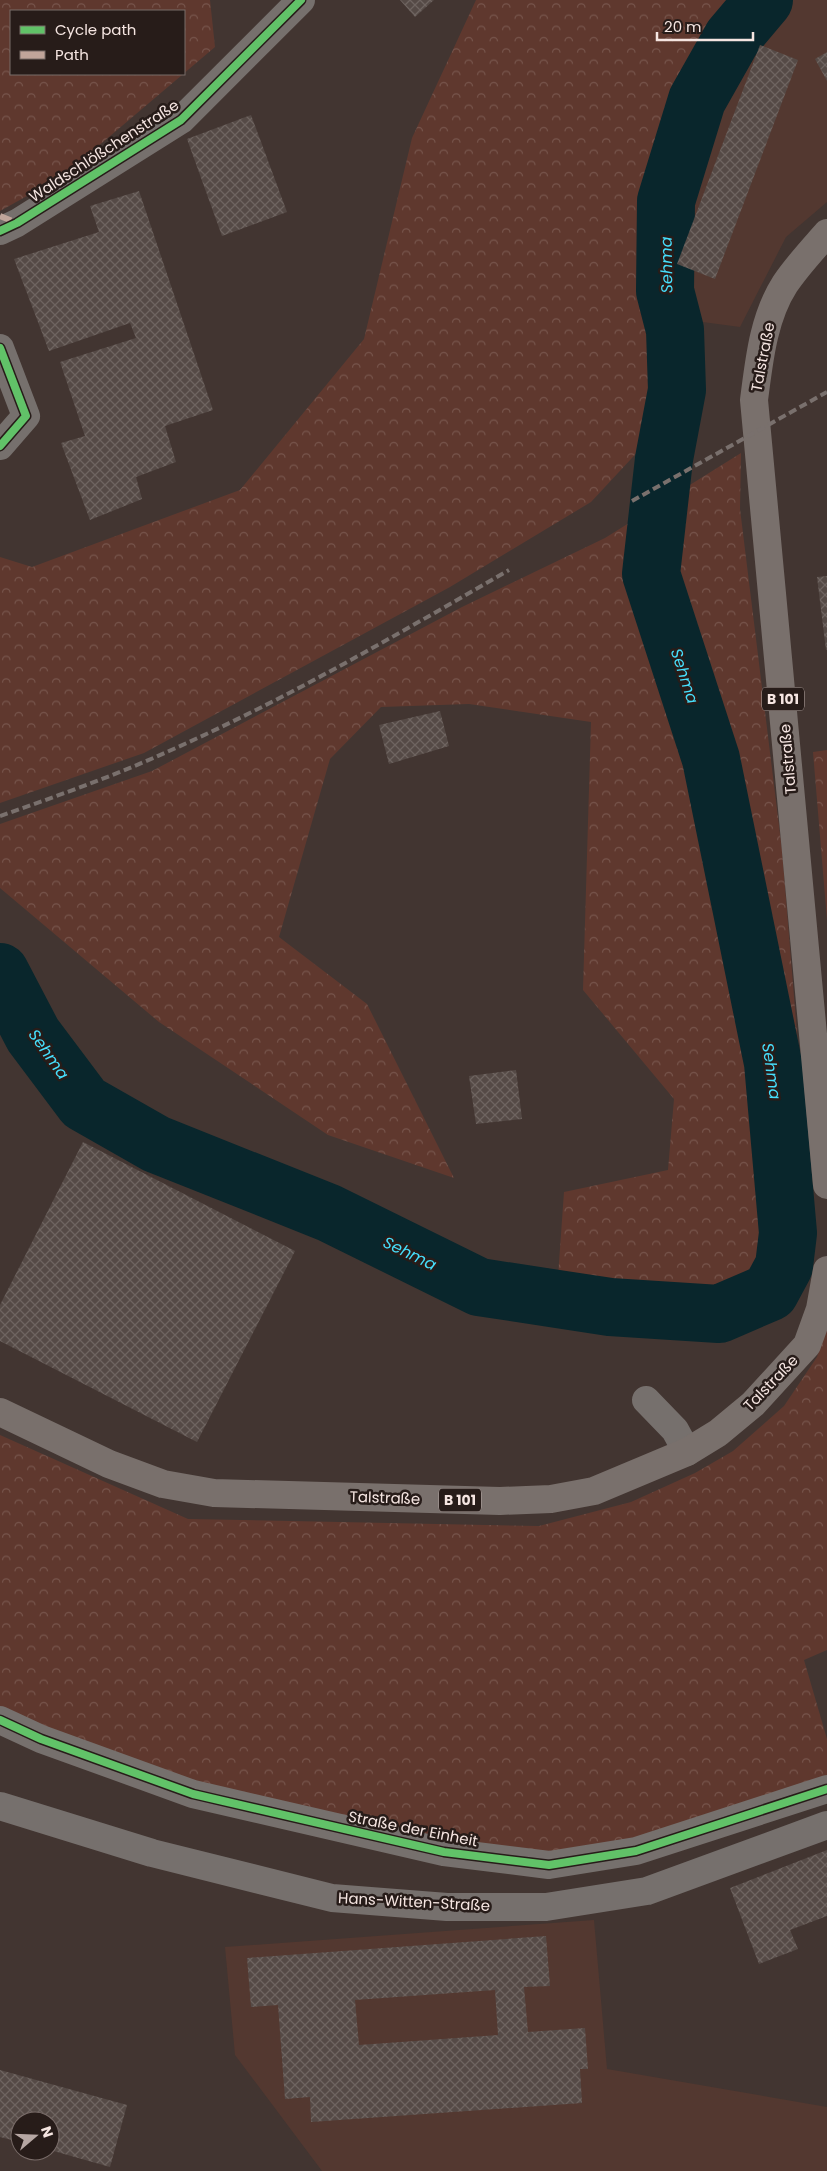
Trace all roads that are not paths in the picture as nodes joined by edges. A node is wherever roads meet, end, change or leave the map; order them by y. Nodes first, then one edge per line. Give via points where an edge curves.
1 (301, 0) edge
2 (0, 231) edge
3 (827, 233) edge
4 (0, 348) edge
5 (0, 446) edge
6 (827, 1185) edge
7 (827, 1270) edge
8 (646, 1400) dead end
9 (0, 1412) edge
10 (687, 1452) junction
11 (0, 1720) edge
12 (827, 1789) edge
13 (0, 1806) edge
14 (827, 1824) edge

1 - 2 street, Waldschlößchenstraße via 181,120
3 - 6 main road, Talstraße / B 101 via 784,285 770,317 754,400
4 - 5 street via 26,416
7 - 10 main road, Talstraße / B 101 via 820,1309 807,1345 753,1404 718,1433
8 - 10 street via 675,1430
9 - 10 main road, Talstraße / B 101 via 109,1464 163,1484 214,1493 500,1501 551,1499 594,1491
11 - 12 street, Straße der Einheit via 41,1739 193,1794 444,1852 549,1865 636,1851
13 - 14 street, Hans-Witten-Straße via 152,1853 332,1898 447,1906 546,1907 647,1891

